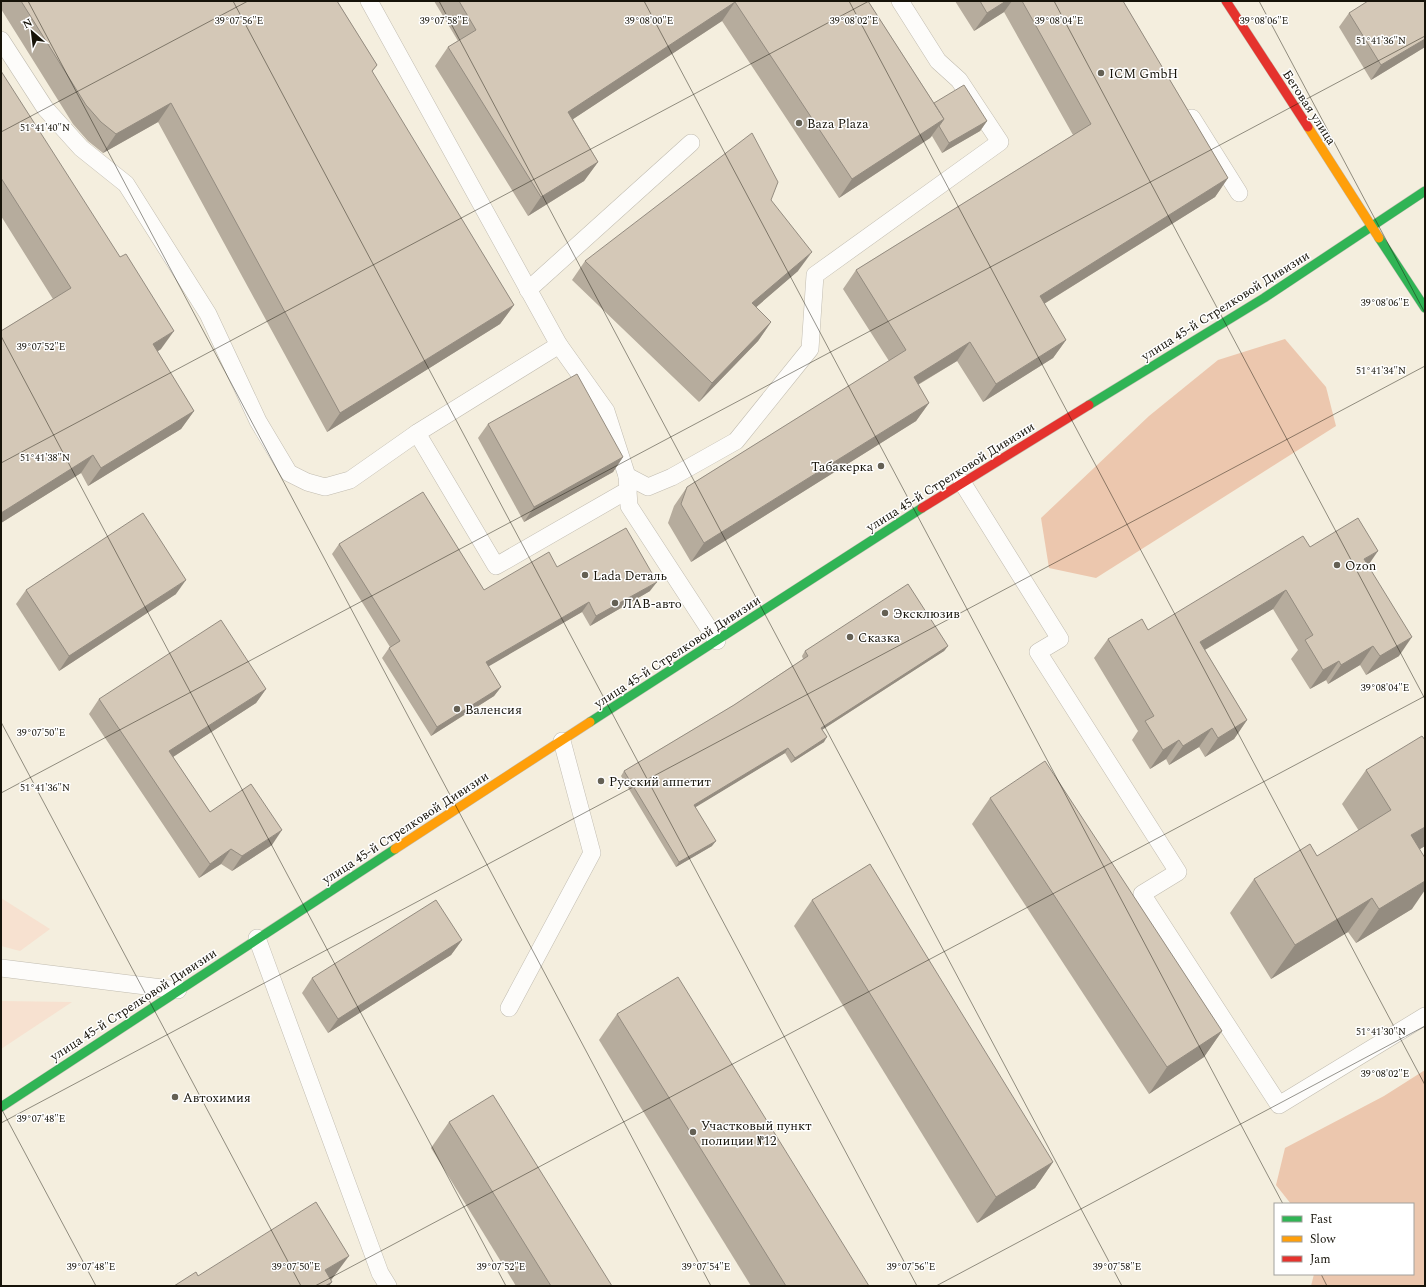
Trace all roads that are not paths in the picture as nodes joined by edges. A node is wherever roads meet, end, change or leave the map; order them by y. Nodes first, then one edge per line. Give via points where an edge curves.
1 (369, 1) edge
2 (900, 1) edge
3 (1226, 1) edge
4 (1, 40) edge
5 (1185, 107) edge
6 (691, 142) dead end
7 (1425, 191) edge
8 (1239, 193) dead end
9 (1373, 226) junction
10 (528, 290) junction
11 (1425, 308) edge
12 (559, 345) junction
13 (417, 434) junction
14 (962, 482) junction
15 (627, 483) junction
16 (717, 641) junction
17 (562, 741) junction
18 (257, 938) junction
19 (1, 968) edge
20 (178, 990) junction
21 (510, 1008) dead end
22 (1425, 1016) edge
23 (1, 1106) edge
24 (388, 1286) edge

1 - 10 lane
2 - 15 lane via 938,61 959,80 1000,142 815,275 810,349 736,441 672,477 648,486
3 - 9 main road, Беговая улица
4 - 13 lane via 45,108 81,148 126,184 208,314 258,421 289,473 325,487 350,480
5 - 8 lane
6 - 10 lane
7 - 9 main road, улица 45-й Стрелковой Дивизии
9 - 11 main road
9 - 14 main road, улица 45-й Стрелковой Дивизии via 1264,298
10 - 12 lane
12 - 13 lane
12 - 15 lane via 606,411
13 - 15 lane via 496,566
14 - 16 main road, улица 45-й Стрелковой Дивизии
14 - 22 lane via 1060,639 1038,652 1178,872 1142,894 1279,1105
15 - 16 lane via 629,506
16 - 17 main road, улица 45-й Стрелковой Дивизии
17 - 18 main road, улица 45-й Стрелковой Дивизии
17 - 21 lane via 592,853
18 - 20 main road, улица 45-й Стрелковой Дивизии
18 - 24 lane via 380,1273
19 - 20 lane
20 - 23 main road, улица 45-й Стрелковой Дивизии

